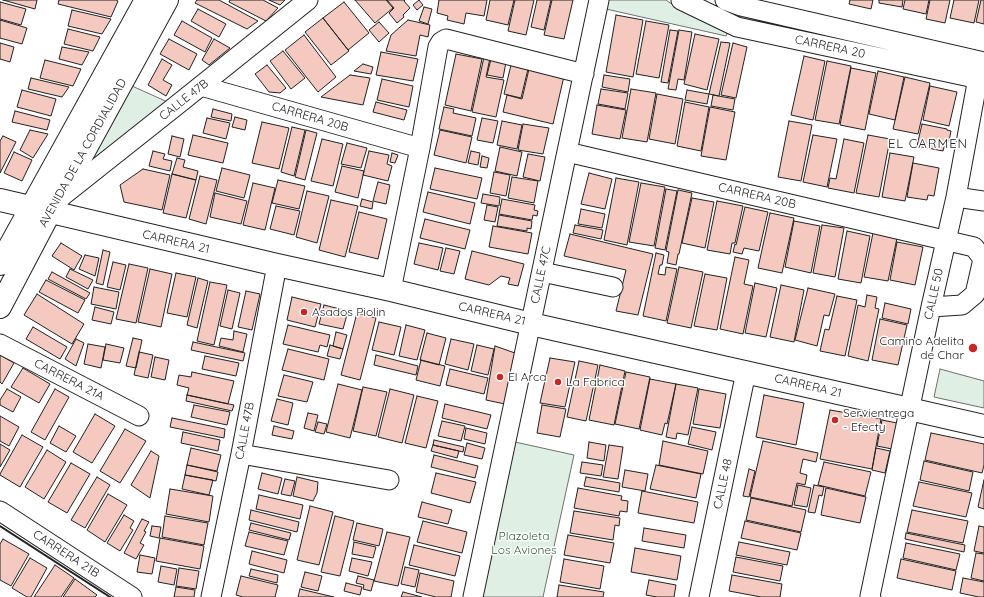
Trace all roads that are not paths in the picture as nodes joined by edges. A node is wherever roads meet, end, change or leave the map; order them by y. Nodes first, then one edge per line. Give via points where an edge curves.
1 (146, 0) edge
2 (167, 0) edge
3 (308, 0) edge
4 (599, 0) edge
5 (681, 0) edge
6 (736, 2) edge
7 (737, 27) junction
8 (982, 70) edge
9 (584, 74) junction
10 (201, 86) junction
11 (977, 122) edge
12 (420, 148) junction
13 (567, 152) junction
14 (956, 196) junction
15 (0, 200) edge
16 (984, 201) edge
17 (46, 206) junction
18 (946, 241) junction
19 (0, 264) edge
20 (277, 265) junction
21 (542, 272) junction
22 (613, 287) dead end
23 (391, 290) junction
24 (0, 307) edge
25 (931, 307) junction
26 (531, 324) junction
27 (0, 344) edge
28 (746, 372) junction
29 (910, 409) junction
30 (139, 416) dead end
31 (984, 426) edge
32 (241, 454) junction
33 (389, 480) dead end
34 (0, 511) edge
35 (871, 596) edge
36 (132, 597) edge
37 (211, 597) edge
38 (474, 597) edge
39 (699, 597) edge

1 - 17 main road, AVENIDA DE LA CORDIALIDAD
2 - 17 main road, AVENIDA DE LA CORDIALIDAD
3 - 10 street, CALLE 47B
4 - 9 street, CALLE 47C
5 - 7 street, CARRERA 20
6 - 7 street
6 - 8 street, CARRERA 20
7 - 8 street, CARRERA 20
8 - 11 street, CALLE 50
9 - 12 street via 446,39 438,47
9 - 13 street, CALLE 47C
10 - 12 street, CARRERA 20B
10 - 17 street, CALLE 47B
11 - 14 street, CALLE 50
12 - 23 street
13 - 18 street, CARRERA 20B
13 - 21 street, CALLE 47C
14 - 16 street
14 - 18 street, CALLE 50
15 - 17 main road, CARRERA 21
17 - 19 main road, AVENIDA DE LA CORDIALIDAD
17 - 20 main road, CARRERA 21
17 - 24 main road, AVENIDA DE LA CORDIALIDAD
18 - 25 street, CALLE 50
18 - 25 street, CARRERA 20B via 974,247 982,259 975,294 962,305
20 - 23 main road, CARRERA 21
20 - 32 street, CALLE 47B
21 - 22 street
21 - 26 street, CALLE 47C
23 - 26 main road, CARRERA 21
25 - 29 street, CALLE 50
26 - 28 main road, CARRERA 21
26 - 38 street, CALLE 47C
27 - 30 street, CARRERA 21A
28 - 29 main road, CARRERA 21
28 - 39 street, CALLE 48
29 - 31 main road, CARRERA 21
29 - 35 street, CALLE 50
32 - 33 street
32 - 37 street, CALLE 47B
34 - 36 street, CARRERA 21B

